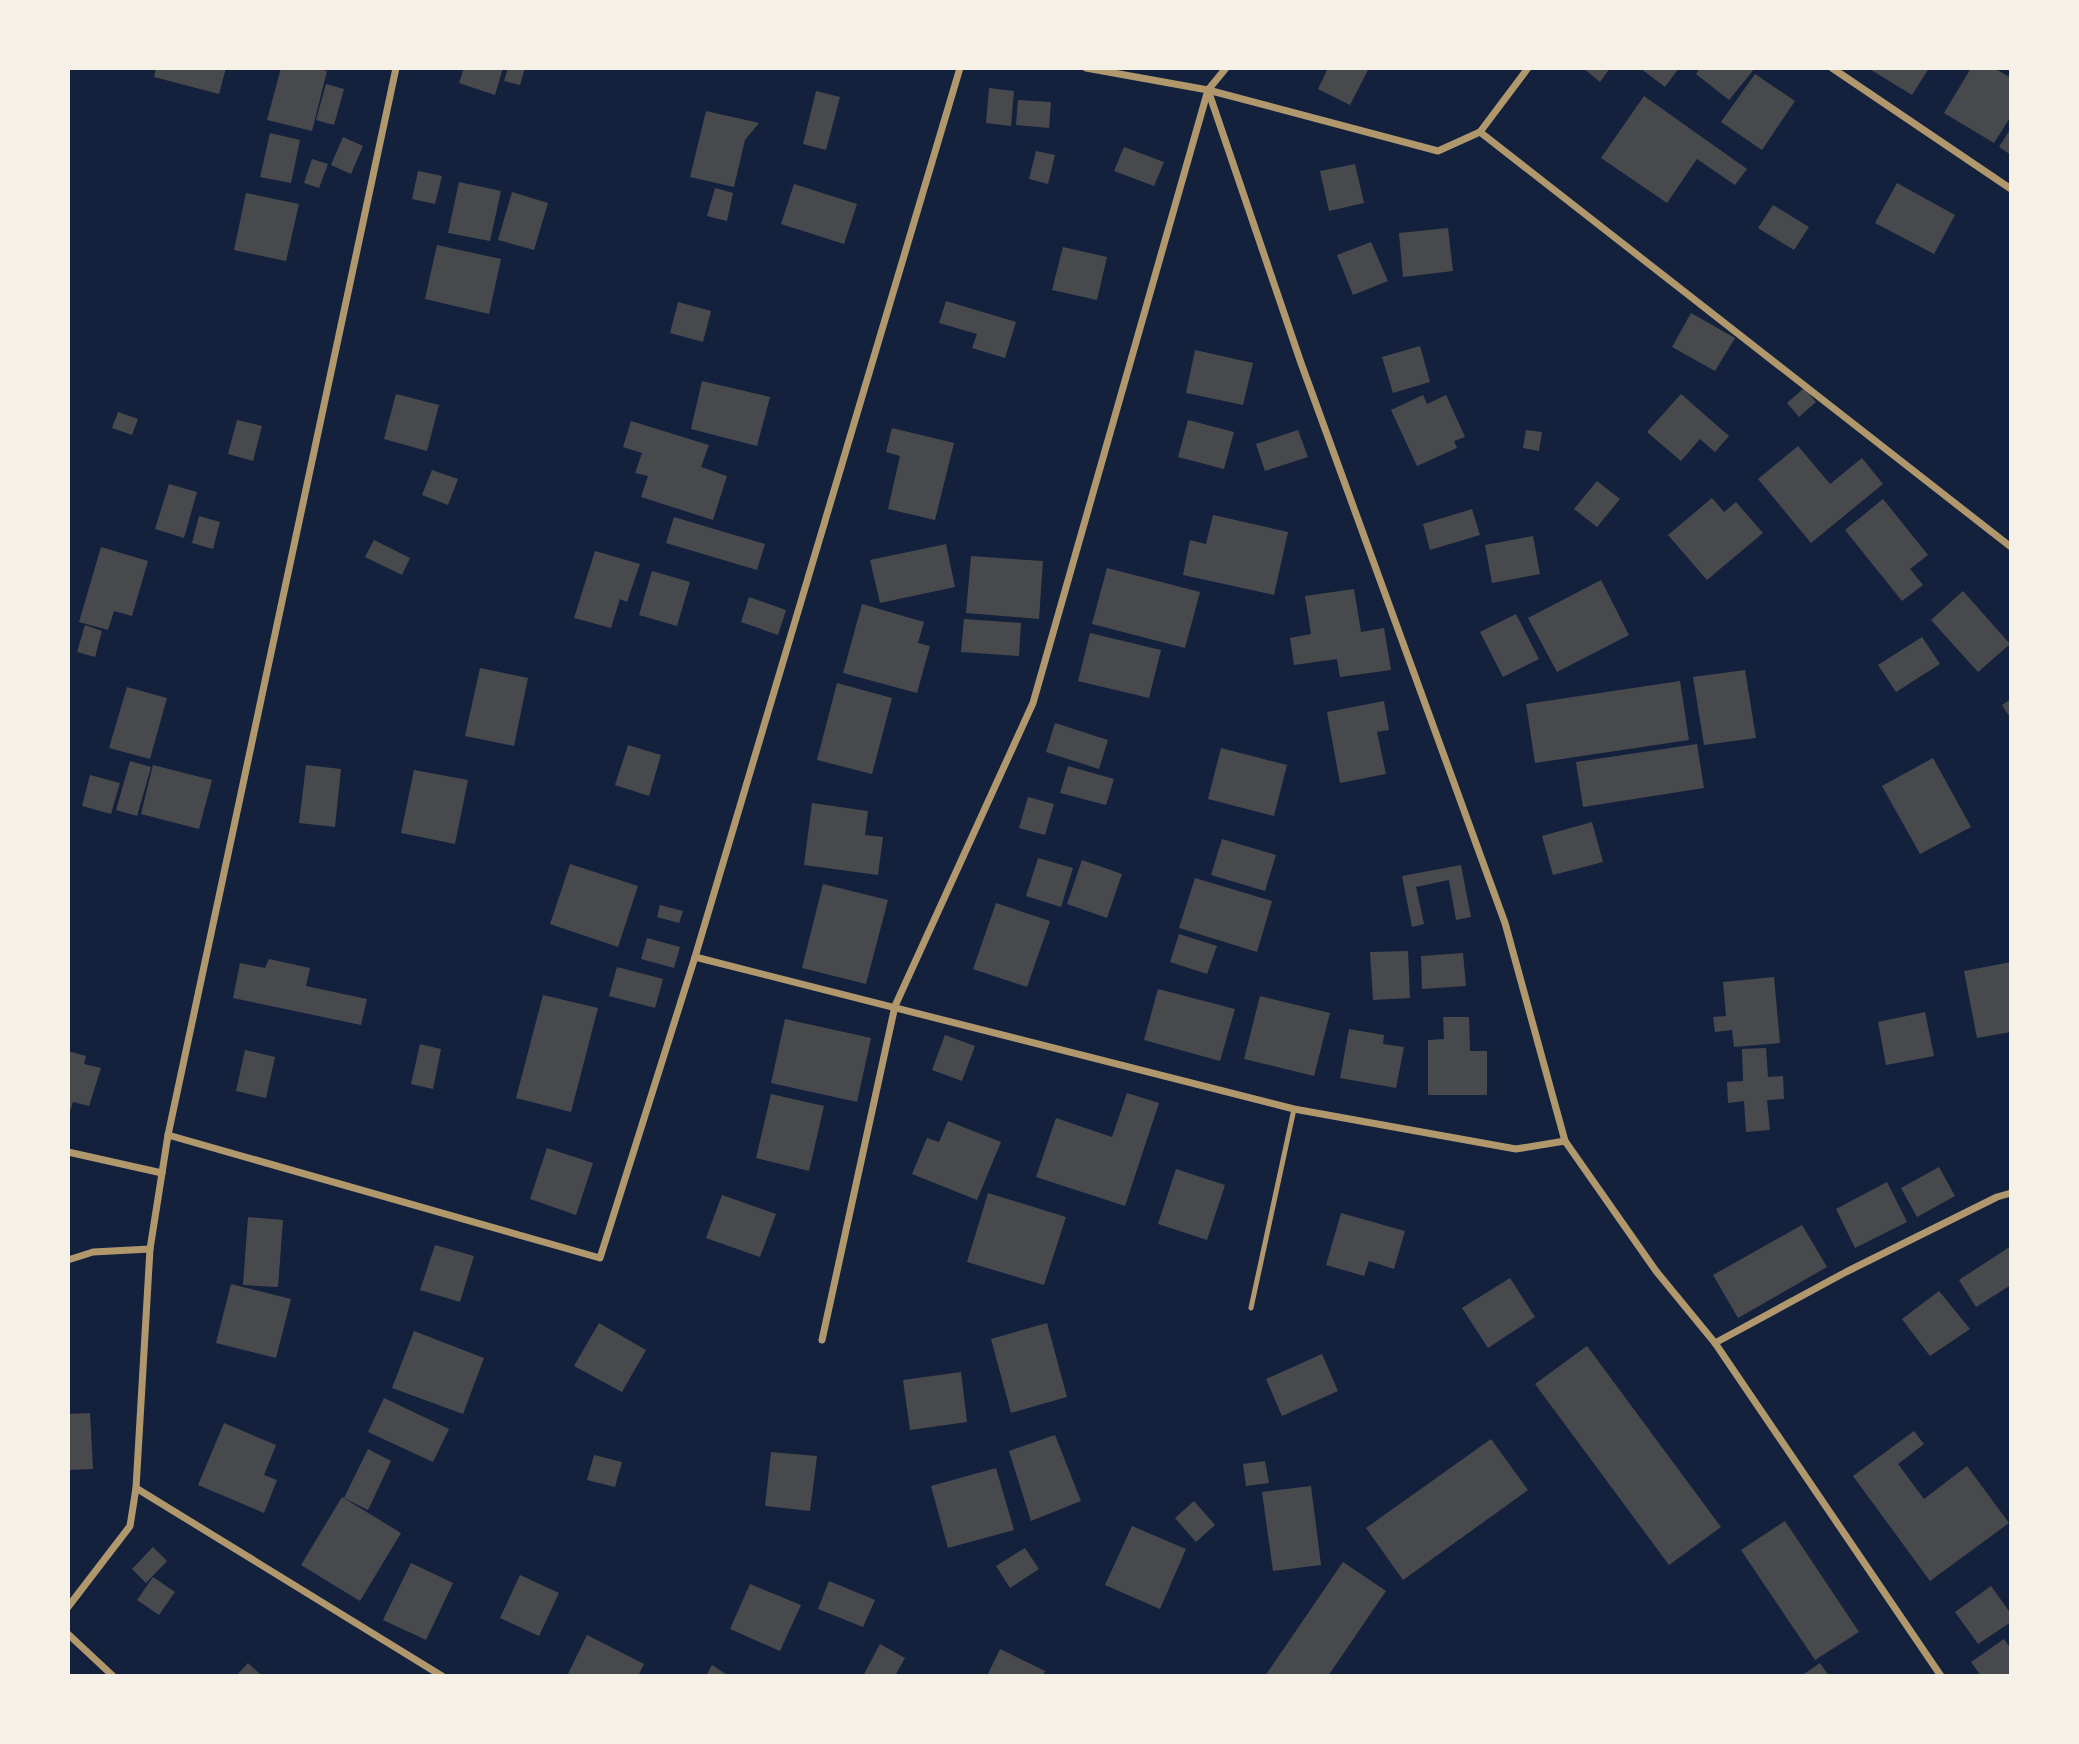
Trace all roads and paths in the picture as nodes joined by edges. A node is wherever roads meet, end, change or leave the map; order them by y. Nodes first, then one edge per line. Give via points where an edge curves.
1 (396, 68) edge
2 (960, 68) edge
3 (1086, 68) edge
4 (1226, 68) edge
5 (1528, 68) edge
6 (1832, 68) edge
7 (1208, 90) junction
8 (1480, 132) junction
9 (2011, 189) edge
10 (2011, 547) edge
11 (695, 957) junction
12 (895, 1006) junction
13 (1294, 1109) junction
14 (168, 1135) junction
15 (1565, 1141) junction
16 (68, 1152) edge
17 (162, 1173) junction
18 (2011, 1192) edge
19 (149, 1249) junction
20 (68, 1260) edge
21 (1251, 1308) dead end
22 (822, 1340) dead end
23 (1715, 1343) junction
24 (136, 1488) junction
25 (68, 1607) edge
26 (68, 1634) edge
27 (113, 1676) edge
28 (442, 1676) edge
29 (1941, 1676) edge

1 - 14 street
2 - 11 street
3 - 7 street
4 - 7 street
5 - 8 street
6 - 9 street
7 - 8 street via 1438,151
7 - 12 street via 1033,703
7 - 15 street via 1301,363 1505,923
8 - 10 street
11 - 12 street
11 - 14 street via 600,1258
12 - 13 street
12 - 22 street
13 - 15 street via 1516,1149
13 - 21 lane
14 - 17 street
15 - 23 street via 1656,1271
16 - 17 street
17 - 19 street
18 - 23 street via 1846,1272
19 - 20 street via 93,1252
19 - 24 street
23 - 29 street
24 - 25 street via 130,1526
24 - 28 street
26 - 27 street

